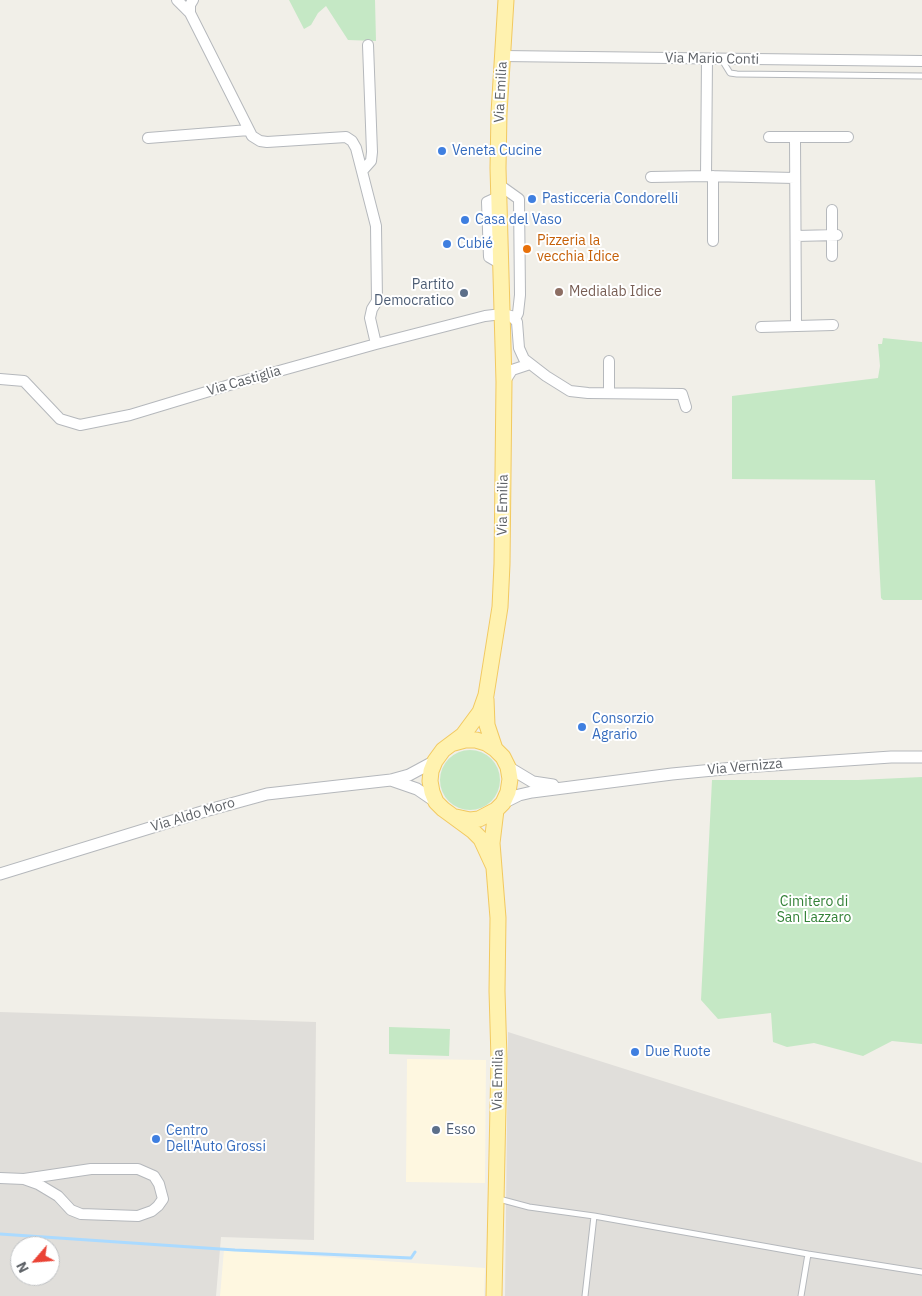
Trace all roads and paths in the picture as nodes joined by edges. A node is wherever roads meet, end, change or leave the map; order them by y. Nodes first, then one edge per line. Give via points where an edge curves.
1 (177, 0) edge
2 (193, 0) edge
3 (506, 0) edge
4 (190, 13) junction
5 (368, 45) dead end
6 (502, 56) junction
7 (707, 59) junction
8 (722, 60) junction
9 (922, 62) edge
10 (922, 76) edge
11 (249, 130) junction
12 (769, 137) dead end
13 (848, 137) dead end
14 (148, 138) dead end
15 (796, 138) junction
16 (363, 170) junction
17 (651, 176) dead end
18 (709, 176) junction
19 (795, 178) junction
20 (498, 190) junction
21 (832, 210) dead end
22 (835, 235) junction
23 (796, 236) junction
24 (713, 241) dead end
25 (832, 256) dead end
26 (508, 317) junction
27 (796, 325) junction
28 (833, 325) dead end
29 (761, 327) dead end
30 (376, 344) junction
31 (608, 361) dead end
32 (530, 364) junction
33 (0, 379) edge
34 (504, 382) junction
35 (609, 393) junction
36 (686, 407) dead end
37 (486, 695) junction
38 (454, 743) junction
39 (496, 749) junction
40 (922, 757) edge
41 (434, 761) junction
42 (508, 767) junction
43 (391, 780) junction
44 (569, 787) junction
45 (436, 802) junction
46 (499, 806) junction
47 (451, 815) junction
48 (493, 865) junction
49 (0, 874) edge
50 (0, 1178) edge
51 (24, 1179) junction
52 (496, 1198) junction
53 (594, 1216) junction
54 (808, 1254) junction
55 (922, 1272) edge
56 (494, 1296) edge
57 (585, 1296) edge
58 (801, 1296) edge

1 - 4 street
2 - 4 street
3 - 6 main road, Via Emilia
4 - 11 street
5 - 16 street via 372,152 371,161
6 - 7 street, Via Mario Conti
6 - 20 main road, Via Emilia
7 - 8 street, Via Mario Conti
7 - 18 street
8 - 9 street, Via Mario Conti
8 - 10 lane via 730,73 737,74
11 - 14 street
11 - 16 street via 252,136 267,142 346,137 356,148
12 - 15 street
13 - 15 street
15 - 19 street
16 - 30 street via 376,226 377,301 370,318
17 - 18 street
18 - 19 street
18 - 24 street
19 - 23 street
20 - 26 main road, Via Emilia via 500,264
20 - 26 street, Via Emilia via 519,199 520,295 518,313
21 - 22 street
22 - 23 street
22 - 25 street
23 - 27 street
26 - 30 street, Via Castiglia via 485,316
26 - 32 street, Via Emilia via 518,327 521,354
26 - 34 main road, Via Emilia
27 - 28 street
27 - 29 street
30 - 33 street, Via Castiglia via 130,415 80,425 60,419 24,381
31 - 35 street
32 - 34 street via 512,370
32 - 35 street via 570,391
34 - 37 main road, Via Emilia via 500,607
35 - 36 street via 682,394
37 - 38 main road, Via Emilia via 480,712
37 - 39 main road, Via Emilia via 487,725
38 - 39 main road via 476,740
38 - 41 main road, Via Emilia
39 - 42 main road, Via Emilia
40 - 44 street, Via Vernizza via 744,767
41 - 43 street, Via Aldo Moro via 409,775
41 - 45 main road via 430,782
42 - 44 street, Via Vernizza via 533,782
42 - 46 main road, Via Emilia via 508,792
43 - 45 street, Via Aldo Moro via 417,789
43 - 49 street, Via Aldo Moro via 267,794
44 - 46 street, Via Vernizza via 519,795
45 - 47 main road, Via Emilia
46 - 47 main road via 479,819 460,819
46 - 48 main road, Via Emilia via 492,832
47 - 48 main road, Via Emilia via 466,824 481,840
48 - 52 main road, Via Emilia via 498,918
50 - 51 street
51 - 51 street via 54,1193 71,1210 81,1214 138,1216 152,1211 162,1199 154,1176 138,1169 91,1169
52 - 53 lane
52 - 56 main road, Via Emilia
53 - 54 lane
53 - 57 lane
54 - 55 lane
54 - 58 lane

